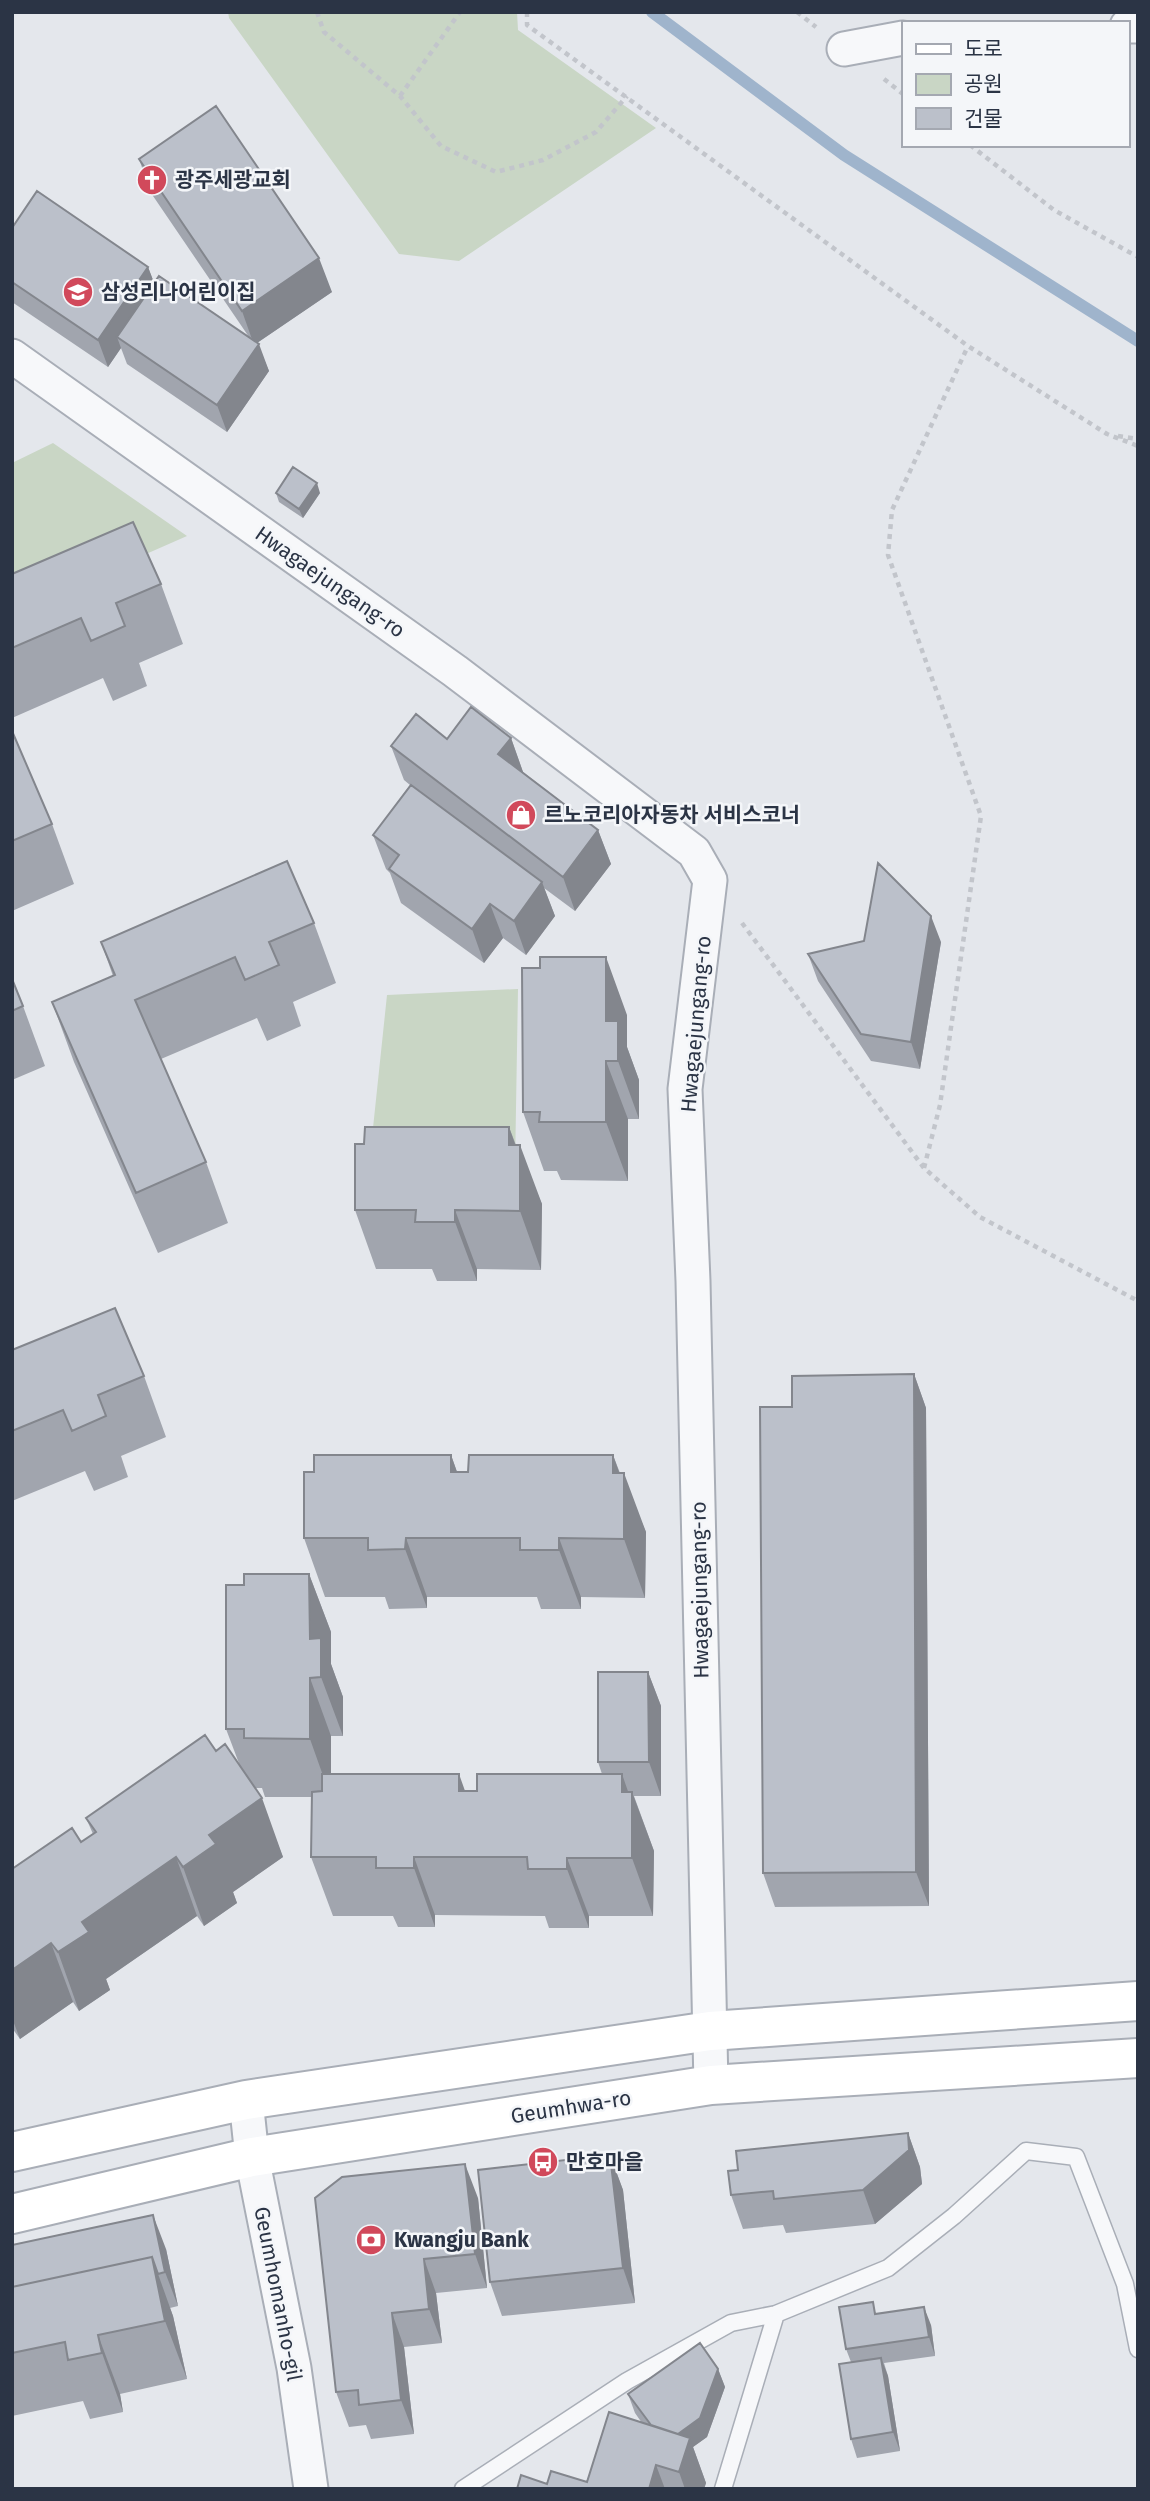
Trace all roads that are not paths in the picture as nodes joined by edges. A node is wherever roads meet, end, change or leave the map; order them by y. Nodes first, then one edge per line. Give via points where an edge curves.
1 (902, 37) edge
2 (844, 48) dead end
3 (12, 356) edge
4 (1138, 2001) edge
5 (710, 2031) junction
6 (1138, 2058) edge
7 (712, 2085) junction
8 (246, 2100) junction
9 (12, 2152) edge
10 (252, 2157) junction
11 (12, 2214) edge
12 (776, 2314) junction
13 (1138, 2349) edge
14 (311, 2489) edge
15 (463, 2489) edge
16 (723, 2489) edge

1 - 2 street
3 - 5 street, Hwagaejungang-ro via 477,688 694,852 710,880 685,1089 694,1294
4 - 5 main road
5 - 7 street, Hwagaejungang-ro
5 - 8 main road
6 - 7 main road, Geumhwa-ro
7 - 10 main road, Geumhwa-ro
8 - 9 main road
8 - 10 street, Geumhomanho-gil
10 - 11 main road, Geumhwa-ro
10 - 14 street, Geumhomanho-gil via 294,2368
12 - 13 lane via 888,2268 1026,2151 1076,2157 1125,2284
12 - 15 lane via 731,2323 627,2381
12 - 16 lane

